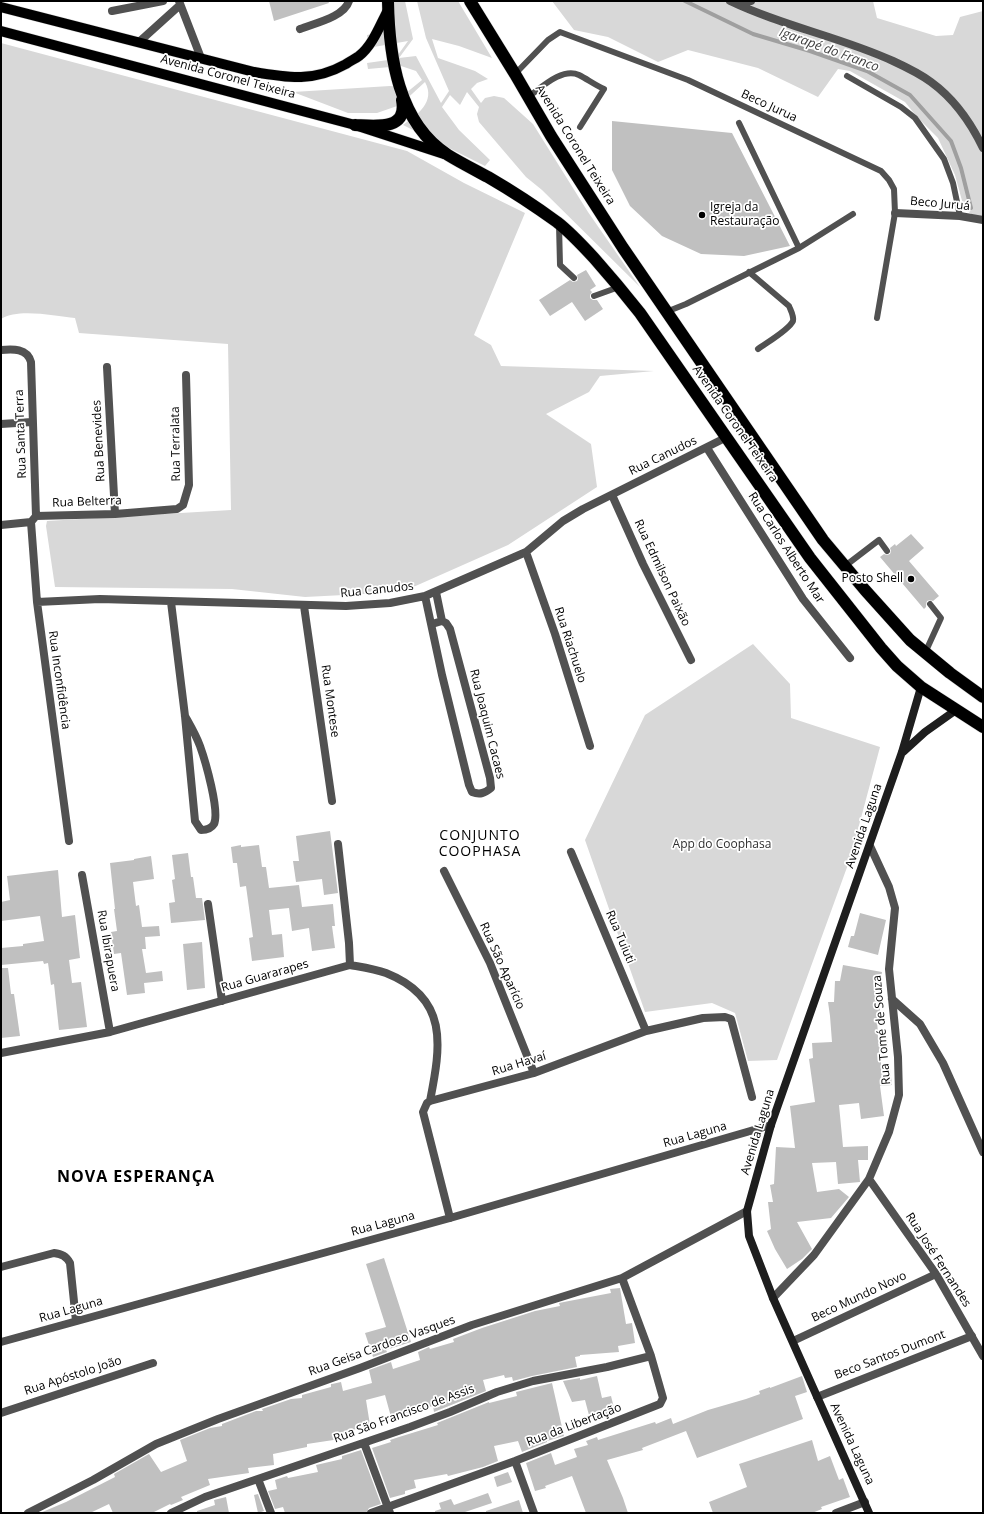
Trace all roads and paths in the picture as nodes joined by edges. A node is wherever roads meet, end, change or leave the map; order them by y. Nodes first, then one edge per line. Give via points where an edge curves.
1 (163, 1) edge
2 (349, 1) edge
3 (470, 1) edge
4 (751, 1) edge
5 (732, 2) edge
6 (180, 3) edge
7 (388, 5) edge
8 (1, 7) edge
9 (112, 11) dead end
10 (300, 29) dead end
11 (1, 31) edge
12 (139, 42) junction
13 (201, 58) junction
14 (515, 74) junction
15 (847, 76) dead end
16 (400, 89) junction
17 (528, 97) junction
18 (739, 123) dead end
19 (355, 125) junction
20 (580, 127) dead end
21 (983, 148) edge
22 (447, 155) junction
23 (895, 213) junction
24 (853, 214) dead end
25 (960, 216) junction
26 (983, 220) edge
27 (559, 223) junction
28 (799, 248) junction
29 (749, 272) junction
30 (574, 278) dead end
31 (620, 287) junction
32 (594, 296) dead end
33 (666, 312) junction
34 (877, 318) dead end
35 (758, 349) dead end
36 (1, 350) edge
37 (107, 367) dead end
38 (186, 375) dead end
39 (32, 422) junction
40 (1, 424) edge
41 (727, 437) junction
42 (707, 448) junction
43 (612, 495) junction
44 (177, 509) joint
45 (115, 514) junction
46 (34, 519) junction
47 (1, 525) edge
48 (887, 551) dead end
49 (526, 552) junction
50 (845, 566) junction
51 (436, 592) junction
52 (425, 596) junction
53 (37, 602) junction
54 (171, 602) junction
55 (930, 604) dead end
56 (304, 606) junction
57 (442, 621) junction
58 (432, 624) junction
59 (925, 653) junction
60 (850, 658) dead end
61 (691, 660) dead end
62 (921, 687) junction
63 (983, 697) edge
64 (956, 710) junction
65 (185, 716) junction
66 (983, 726) edge
67 (590, 746) dead end
68 (902, 752) junction
69 (332, 801) dead end
70 (69, 841) dead end
71 (338, 844) dead end
72 (870, 846) junction
73 (571, 852) dead end
74 (444, 871) dead end
75 (82, 875) dead end
76 (208, 904) dead end
77 (350, 965) junction
78 (892, 999) junction
79 (222, 1001) junction
80 (646, 1031) junction
81 (110, 1032) junction
82 (1, 1052) edge
83 (534, 1073) junction
84 (752, 1097) dead end
85 (430, 1101) junction
86 (771, 1126) junction
87 (983, 1152) edge
88 (870, 1179) junction
89 (747, 1211) junction
90 (450, 1218) junction
91 (1, 1267) edge
92 (936, 1274) junction
93 (622, 1278) junction
94 (773, 1298) junction
95 (76, 1321) junction
96 (972, 1336) junction
97 (793, 1341) junction
98 (1, 1342) edge
99 (651, 1356) junction
100 (983, 1356) edge
101 (153, 1363) dead end
102 (817, 1397) junction
103 (1, 1413) edge
104 (364, 1443) junction
105 (515, 1461) junction
106 (258, 1479) junction
107 (865, 1502) junction
108 (388, 1510) edge
109 (28, 1513) edge
110 (171, 1513) edge
111 (271, 1513) edge
112 (370, 1513) edge
113 (534, 1513) edge
114 (836, 1513) edge
115 (870, 1513) edge

1 - 9 street
2 - 10 street via 336,15
3 - 14 highway, Avenida Coronel Teixeira
4 - 5 street
5 - 21 street via 780,21 872,51 914,71 951,100 976,132
6 - 12 street, Avenida Coronel Teixeira
6 - 13 street, Avenida Coronel Teixeira
7 - 13 main road, Avenida Coronel Teixeira via 373,40 359,56 338,68 318,75 285,78
7 - 16 highway, Avenida Coronel Teixeira via 392,49
8 - 12 main road, Avenida Coronel Teixeira
11 - 19 main road, Avenida Coronel Teixeira
12 - 13 main road, Avenida Coronel Teixeira
14 - 17 highway, Avenida Coronel Teixeira
14 - 23 lane, Beco Jurua via 548,40 560,32 688,80 881,171 894,189
15 - 25 lane via 915,118 944,159 953,183
16 - 19 highway via 402,115 396,122 387,125
16 - 22 highway, Avenida Coronel Teixeira via 410,114 423,133
17 - 20 lane via 560,75 578,74 604,90
17 - 33 highway, Avenida Coronel Teixeira
18 - 28 lane
19 - 22 main road, Avenida Coronel Teixeira
22 - 27 highway, Avenida Coronel Teixeira via 527,200
23 - 25 street, Beco Juruá
23 - 34 lane, Beco Jurua
24 - 28 lane
25 - 26 street, Beco Juruá
27 - 30 lane via 560,265
27 - 31 highway, Avenida Coronel Teixeira
28 - 29 lane
29 - 33 lane
29 - 35 lane via 789,306 793,320 789,326
31 - 32 lane
31 - 41 highway, Avenida Coronel Teixeira
33 - 50 highway, Avenida Coronel Teixeira via 823,540
36 - 39 street, Rua Santa Terra via 15,349 27,353 31,362
37 - 45 street, Rua Benevides
38 - 44 street, Rua Terralata via 189,485 183,505
39 - 40 street
39 - 46 street, Rua Santa Terra
41 - 42 street, Rua Canudos
41 - 62 highway, Avenida Coronel Teixeira via 810,558 881,648
42 - 43 street, Rua Canudos
42 - 60 street, Rua Carlos Alberto Mar via 803,598
43 - 49 street, Rua Canudos via 563,521
43 - 61 street, Rua Edmilson Paixão
44 - 45 street, Rua Belterra
45 - 46 street, Rua Belterra
46 - 47 street, Rua Belterra
46 - 53 street, Rua Inconfidência
48 - 50 lane via 879,540
49 - 51 street, Rua Canudos
49 - 67 street, Rua Riachuelo
50 - 59 highway, Avenida Coronel Teixeira via 910,640
51 - 52 street, Rua Canudos
51 - 57 street, Rua Joaquim Cacaes
52 - 56 street, Rua Canudos via 383,603
52 - 58 street, Rua Joaquim Cacaes
53 - 54 street, Rua Canudos via 100,599
53 - 70 street, Rua Inconfidência
54 - 56 street, Rua Canudos
54 - 65 street
55 - 59 lane via 941,618
56 - 69 street, Rua Montese
57 - 58 street
57 - 58 street, Rua Joaquim Cacaes via 450,629 490,778 491,788 486,792 472,792 464,769
59 - 63 highway, Avenida Coronel Teixeira
62 - 64 highway, Avenida Coronel Teixeira
62 - 68 main road, Avenida Laguna
64 - 66 highway, Avenida Coronel Teixeira
64 - 68 main road
65 - 65 street via 195,821 201,830 207,830 215,823 210,779 200,746
68 - 72 main road, Avenida Laguna
71 - 77 street
72 - 78 street, Rua Tomé de Souza via 889,887 895,908 889,969
72 - 86 main road, Avenida Laguna
73 - 80 street, Rua Tuiuti
74 - 83 street, Rua São Aparício via 490,963
75 - 81 street, Rua Ibirapuera
76 - 79 street
77 - 79 street, Rua Guararapes
77 - 85 street, Rua Guararapes via 384,972 409,984 426,1001 433,1013 438,1033 435,1078
78 - 87 street via 920,1024 943,1063
78 - 88 street, Rua Tomé de Souza via 899,1095 889,1132
79 - 81 street, Rua Guararapes
80 - 83 street, Rua Havaí
80 - 84 street, Rua Havaí via 703,1018 725,1016 732,1019
81 - 82 street, Rua Guararapes
83 - 85 street, Rua Havaí
85 - 90 street via 426,1103 423,1112
86 - 89 main road, Avenida Laguna
86 - 90 street, Rua Laguna
88 - 92 street, Rua José Fernandes
88 - 94 street, Rua Tomé de Souza via 814,1256
89 - 93 street, Rua Geisa Cardoso Vasques
89 - 94 main road, Avenida Laguna via 749,1236
90 - 95 street, Rua Laguna
91 - 95 street via 54,1254 61,1254 67,1258 70,1263
92 - 96 street, Rua José Fernandes
92 - 97 street, Beco Mundo Novo
93 - 99 street, Rua da Libertação
93 - 109 street, Rua Geisa Cardoso Vasques via 472,1325 218,1419 156,1444
94 - 97 main road, Avenida Laguna
95 - 98 street, Rua Laguna
96 - 100 street, Rua José Fernandes
96 - 102 street, Beco Santos Dumont
97 - 102 main road, Avenida Laguna
99 - 104 street, Rua São Francisco de Assis via 533,1381 497,1392 444,1415
99 - 105 street, Rua da Libertação via 663,1398 660,1404
101 - 103 street, Rua Apóstolo João
102 - 107 main road, Avenida Laguna
104 - 106 street, Rua São Francisco de Assis
104 - 108 street
105 - 108 street, Rua da Libertação
105 - 113 street
106 - 110 street, Rua São Francisco de Assis via 205,1497
106 - 111 street
107 - 114 street
107 - 115 main road, Avenida Laguna
108 - 112 street, Rua da Libertação

